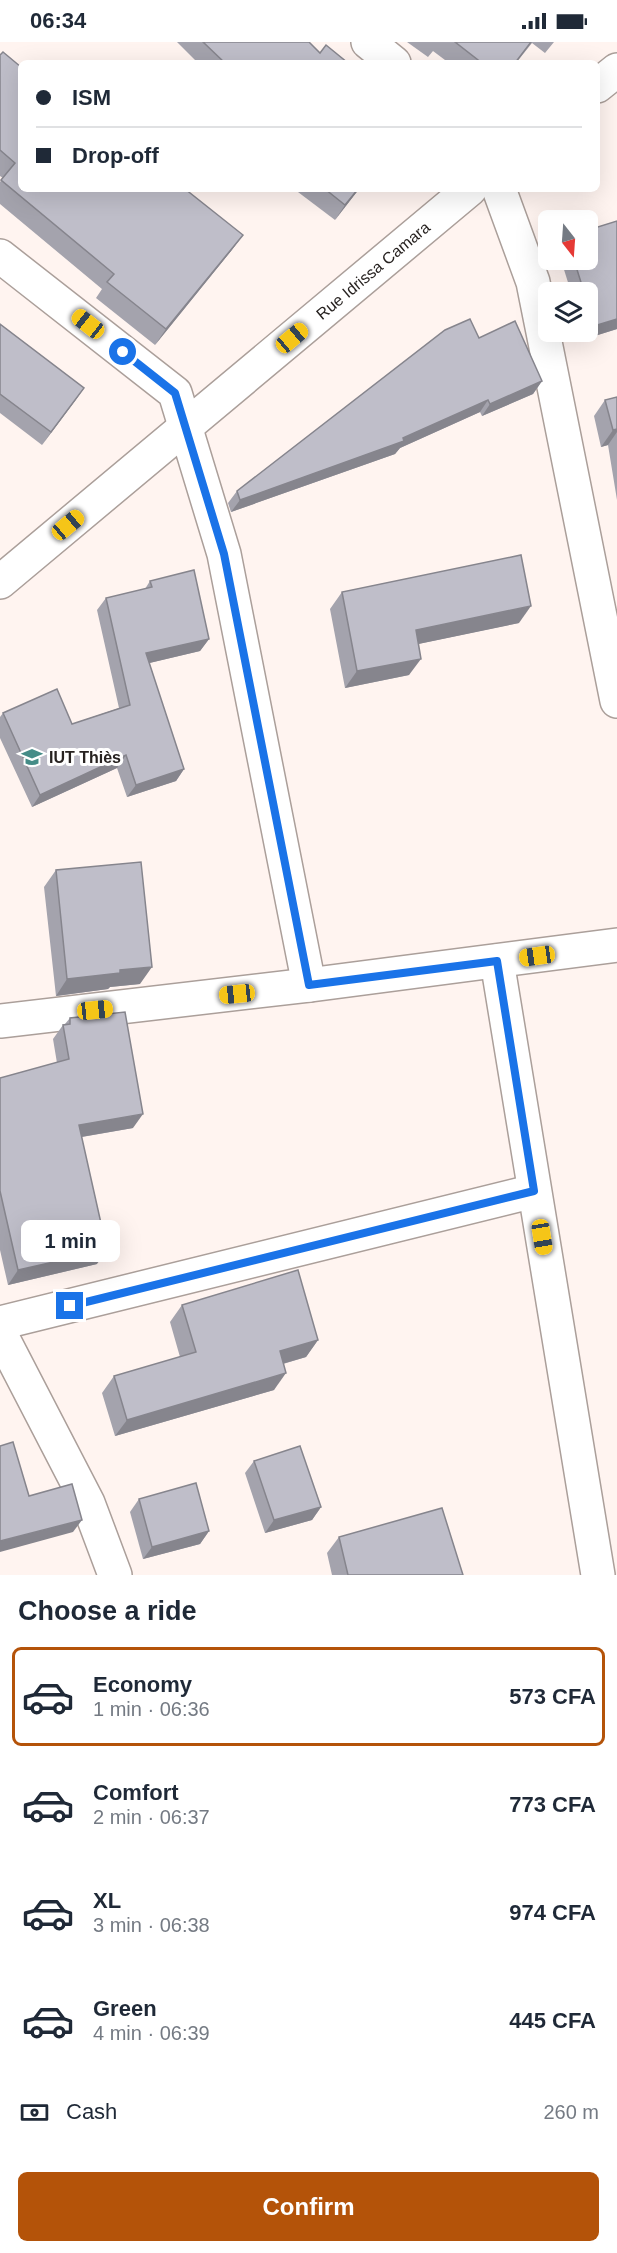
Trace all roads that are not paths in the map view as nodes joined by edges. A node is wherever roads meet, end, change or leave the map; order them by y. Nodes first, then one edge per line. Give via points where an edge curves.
1 (368, 42) edge
2 (390, 60) edge
3 (617, 70) edge
4 (600, 84) edge
5 (466, 192) edge
6 (500, 192) edge
7 (0, 256) edge
8 (185, 427) junction
9 (0, 582) edge
10 (617, 701) edge
11 (617, 945) edge
12 (497, 961) junction
13 (309, 985) junction
14 (0, 1021) edge
15 (534, 1191) junction
16 (0, 1323) edge
17 (0, 1333) edge
18 (115, 1575) edge
19 (598, 1575) edge

1 - 2 street
3 - 4 street
5 - 8 street, Rue Idrissa Camara
6 - 10 street via 533,282
7 - 8 street via 175,393
8 - 9 street, Rue Idrissa Camara
8 - 13 street via 224,554
11 - 12 street
12 - 13 street
12 - 15 street
13 - 14 street
15 - 16 street
15 - 19 street
17 - 18 street via 88,1503

